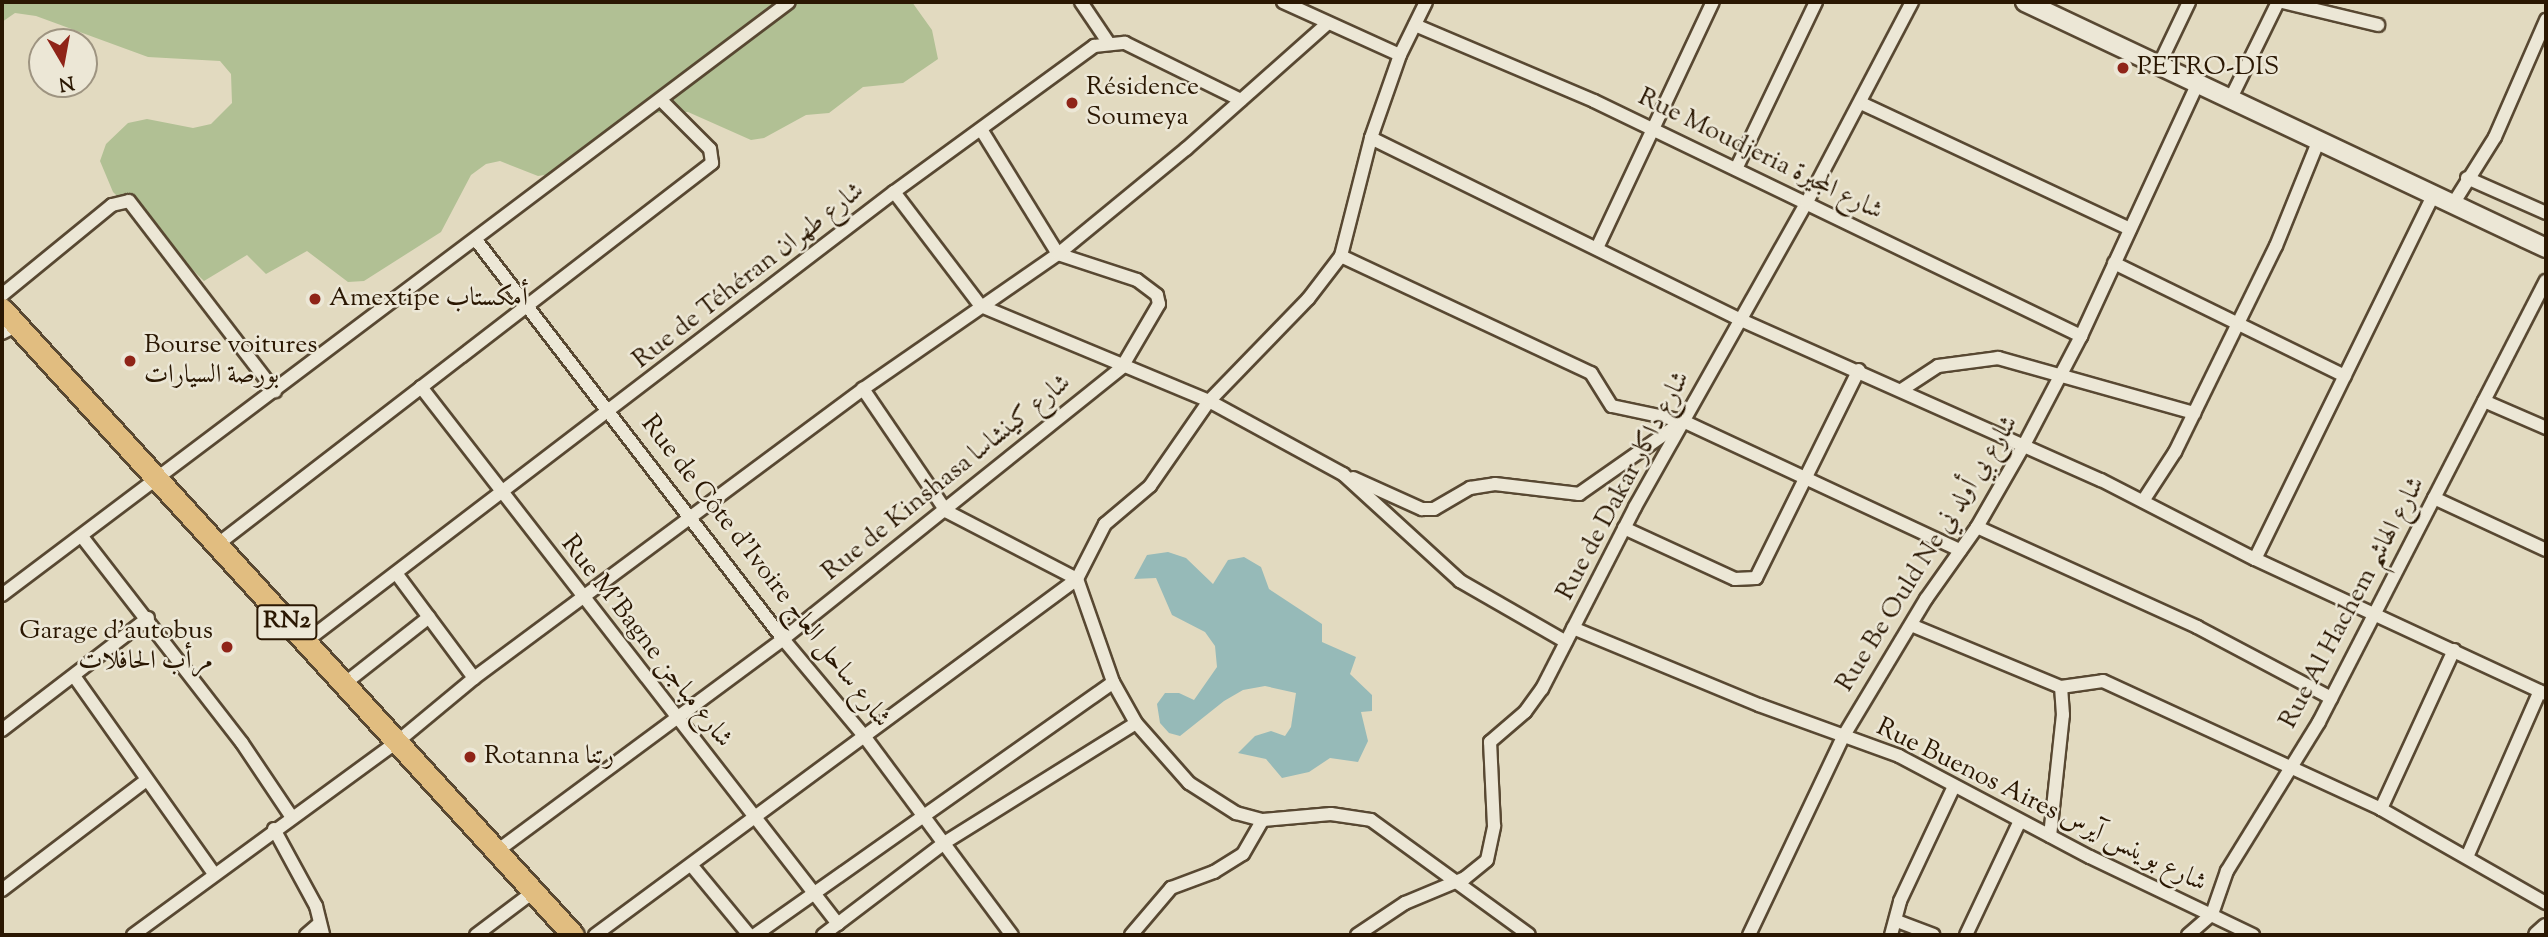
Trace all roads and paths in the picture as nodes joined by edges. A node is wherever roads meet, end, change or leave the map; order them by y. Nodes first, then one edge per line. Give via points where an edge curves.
1 (789, 2) edge
2 (1081, 2) edge
3 (1283, 2) edge
4 (1426, 2) edge
5 (1713, 2) edge
6 (1816, 2) edge
7 (1912, 2) edge
8 (2189, 2) edge
9 (2281, 2) edge
10 (2031, 3) edge
11 (2546, 20) edge
12 (1327, 24) junction
13 (1415, 25) junction
14 (2378, 25) dead end
15 (1108, 42) junction
16 (1400, 55) junction
17 (2160, 65) junction
18 (2198, 83) junction
19 (2231, 98) junction
20 (1241, 100) junction
21 (662, 101) junction
22 (1861, 103) junction
23 (1654, 130) junction
24 (982, 131) junction
25 (1371, 138) junction
26 (2318, 142) junction
27 (1736, 169) junction
28 (2467, 178) junction
29 (894, 192) junction
30 (2433, 195) junction
31 (1807, 202) junction
32 (2453, 204) junction
33 (2546, 213) edge
34 (2130, 229) junction
35 (476, 240) junction
36 (1597, 248) junction
37 (2546, 248) edge
38 (1058, 254) junction
39 (1341, 256) junction
40 (2114, 263) junction
41 (2546, 281) edge
42 (2, 295) edge
43 (525, 306) junction
44 (981, 306) junction
45 (2, 309) edge
46 (1741, 320) junction
47 (2237, 324) junction
48 (9, 330) edge
49 (2081, 335) junction
50 (1122, 367) junction
51 (1858, 370) junction
52 (2061, 373) junction
53 (2345, 376) junction
54 (421, 387) junction
55 (863, 388) junction
56 (1903, 389) junction
57 (275, 391) junction
58 (1209, 401) junction
59 (2484, 401) junction
60 (611, 411) junction
61 (2194, 413) junction
62 (1683, 421) junction
63 (2546, 428) edge
64 (2023, 447) junction
65 (1343, 474) junction
66 (1804, 477) junction
67 (156, 480) junction
68 (502, 493) junction
69 (2434, 498) junction
70 (2143, 501) junction
71 (946, 512) junction
72 (689, 517) junction
73 (1977, 527) junction
74 (1624, 528) junction
75 (83, 538) junction
76 (218, 544) junction
77 (1959, 550) junction
78 (2546, 550) edge
79 (2256, 559) junction
80 (396, 573) junction
81 (1077, 579) junction
82 (2, 594) edge
83 (582, 597) junction
84 (2374, 612) junction
85 (429, 617) junction
86 (148, 618) junction
87 (1911, 625) junction
88 (1573, 628) junction
89 (783, 639) junction
90 (305, 642) junction
91 (1566, 642) junction
92 (2454, 650) junction
93 (74, 676) junction
94 (474, 678) junction
95 (1113, 682) junction
96 (344, 684) junction
97 (2061, 687) junction
98 (2543, 693) edge
99 (2331, 698) junction
100 (674, 715) junction
101 (1136, 723) junction
102 (2, 730) edge
103 (864, 736) junction
104 (1843, 737) junction
105 (397, 742) junction
106 (2291, 765) junction
107 (145, 781) junction
108 (1954, 786) junction
109 (2381, 809) junction
110 (923, 815) junction
111 (291, 816) junction
112 (754, 817) junction
113 (1263, 820) junction
114 (2020, 821) junction
115 (274, 829) junction
116 (2050, 836) junction
117 (944, 843) junction
118 (497, 850) junction
119 (2467, 857) junction
120 (692, 866) junction
121 (214, 874) junction
122 (1452, 882) junction
123 (2, 890) edge
124 (534, 892) junction
125 (813, 893) junction
126 (2546, 903) edge
127 (2212, 914) junction
128 (1897, 921) junction
129 (838, 923) junction
130 (2546, 927) edge
131 (321, 929) edge
132 (133, 935) edge
133 (306, 935) edge
134 (476, 935) edge
135 (572, 935) edge
136 (595, 935) edge
137 (749, 935) edge
138 (755, 935) edge
139 (823, 935) edge
140 (1012, 935) edge
141 (1131, 935) edge
142 (1357, 935) edge
143 (1529, 935) edge
144 (1749, 935) edge
145 (1891, 935) edge
146 (1933, 935) edge
147 (1966, 935) edge
148 (2188, 935) edge
149 (2253, 935) edge
150 (2537, 935) edge

1 - 21 street
2 - 15 street
3 - 12 street
4 - 13 street
5 - 23 street
6 - 27 street
7 - 22 street, Rue de Dakar شارع داكار
8 - 17 street
9 - 14 street
9 - 19 street
10 - 17 main road
11 - 28 street via 2495,137
12 - 16 street
12 - 20 street
13 - 16 street
13 - 23 street, Rue Moudjeria شارع المجيرة
15 - 20 street via 1125,43
15 - 24 street, Rue de Téhéran شارع طهران via 1066,64
16 - 25 street
17 - 18 main road
18 - 19 main road
18 - 34 street, Rue Be Ould Ne شارع بي أولد ني
19 - 26 main road
20 - 38 street
21 - 35 street
21 - 43 street via 710,149 712,163
22 - 31 street, Rue de Dakar شارع داكار
22 - 34 street
23 - 27 street, Rue Moudjeria شارع المجيرة
23 - 36 street
24 - 29 street, Rue de Téhéran شارع طهران
24 - 38 street
25 - 36 street
25 - 39 street
26 - 30 main road
26 - 47 street
27 - 31 street, Rue Moudjeria شارع المجيرة
28 - 32 street
28 - 33 street
29 - 44 street
29 - 60 street, Rue de Téhéran شارع طهران
30 - 32 main road
30 - 53 street
31 - 46 street, Rue de Dakar شارع داكار
31 - 49 street, Rue Moudjeria شارع المجيرة
32 - 37 main road
34 - 40 street, Rue Be Ould Ne شارع بي أولد ني
35 - 43 street, Rue de Côte d'Ivoire شارع ساحل العاج
35 - 57 street
36 - 46 street
38 - 44 street
38 - 50 street via 1137,280 1157,295 1159,304
39 - 58 street via 1308,299
39 - 62 street via 1591,373 1612,406
40 - 47 street
40 - 49 street, Rue Be Ould Ne شارع بي أولد ني
41 - 59 street, Rue Al Hachem شارع الهاشم
42 - 57 street via 112,205 129,201
43 - 54 street
43 - 60 street, Rue de Côte d'Ivoire شارع ساحل العاج
44 - 50 street
44 - 55 street
45 - 48 highway, RN2
46 - 51 street
46 - 62 street, Rue de Dakar شارع داكار
47 - 53 street
47 - 61 street
48 - 67 highway, RN2
49 - 52 street, Rue Be Ould Ne شارع بي أولد ني
50 - 58 street
50 - 71 street, Rue de Kinshasa شارع كينشاسا
51 - 56 street
51 - 66 street
52 - 56 street via 1998,358 1938,366
52 - 61 street via 2112,393
52 - 64 street, Rue Be Ould Ne شارع بي أولد ني
53 - 79 street
54 - 68 street, Rue M'Bagne شارع مباجن
54 - 76 street
55 - 71 street
55 - 72 street
56 - 64 street
57 - 67 street
58 - 65 street
58 - 81 street via 1150,486 1097,535
59 - 63 street
59 - 69 street, Rue Al Hachem شارع الهاشم
60 - 68 street, Rue de Téhéran شارع طهران
60 - 72 street, Rue de Côte d'Ivoire شارع ساحل العاج
61 - 70 street
62 - 65 street via 1579,495 1495,484 1461,492 1434,509 1422,509
62 - 66 street
62 - 74 street, Rue de Dakar شارع داكار
64 - 70 street
64 - 73 street, Rue Be Ould Ne شارع بي أولد ني
65 - 91 street via 1460,582
66 - 74 street via 1751,581 1735,579
66 - 77 street
67 - 75 street
67 - 76 highway, RN2
68 - 80 street, Rue de Téhéran شارع طهران
68 - 83 street, Rue M'Bagne شارع مباجن
69 - 78 street
69 - 84 street, Rue Al Hachem شارع الهاشم
70 - 79 street
71 - 81 street
71 - 89 street, Rue de Kinshasa شارع كينشاسا
72 - 83 street
72 - 89 street, Rue de Côte d'Ivoire شارع ساحل العاج
73 - 77 street, Rue Be Ould Ne شارع بي أولد ني
73 - 99 street via 2197,627
74 - 88 street, Rue de Dakar شارع داكار
75 - 82 street
75 - 86 street
76 - 90 highway, RN2
77 - 87 street, Rue Be Ould Ne شارع بي أولد ني
79 - 84 street
80 - 85 street
80 - 90 street, Rue de Téhéran شارع طهران
81 - 95 street
81 - 103 street
83 - 94 street
83 - 100 street, Rue M'Bagne شارع مباجن
84 - 92 street
84 - 99 street, Rue Al Hachem شارع الهاشم
85 - 94 street
85 - 96 street
86 - 93 street
86 - 111 street
87 - 97 street
87 - 104 street, Rue Be Ould Ne شارع بي أولد ني
88 - 91 street, Rue de Dakar شارع داكار
88 - 104 street, Rue Buenos Aires شارع بوينس آيرس
89 - 100 street, Rue de Kinshasa شارع كينشاسا
89 - 103 street, Rue de Côte d'Ivoire شارع ساحل العاج
90 - 96 highway, RN2
91 - 122 street, Rue de Dakar شارع داكار via 1525,712 1490,742 1491,846 1477,871
92 - 98 street
92 - 109 street
93 - 102 street
93 - 107 street
94 - 105 street
95 - 101 street
95 - 110 street
96 - 105 highway, RN2
97 - 106 street via 2103,681 2217,736
97 - 116 street via 2063,715
98 - 119 street
99 - 106 street, Rue Al Hachem شارع الهاشم
100 - 112 street, Rue M'Bagne شارع مباجن
100 - 118 street, Rue de Kinshasa شارع كينشاسا
101 - 113 street via 1189,783 1236,813
101 - 117 street
103 - 110 street, Rue de Côte d'Ivoire شارع ساحل العاج
103 - 112 street
104 - 108 street, Rue Buenos Aires شارع بوينس آيرس via 1899,756
104 - 144 street, Rue Be Ould Ne شارع بي أولد ني
105 - 111 street
105 - 118 highway, RN2
106 - 109 street
106 - 127 street, Rue Al Hachem شارع الهاشم via 2227,871
107 - 121 street
107 - 123 street
108 - 114 street, Rue Buenos Aires شارع بوينس آيرس
108 - 128 street via 1900,901
109 - 119 street
110 - 117 street, Rue de Côte d'Ivoire شارع ساحل العاج
110 - 125 street
111 - 115 street
112 - 120 street
112 - 125 street, Rue M'Bagne شارع مباجن
113 - 122 street via 1331,814 1371,820 1410,845
113 - 141 street via 1243,854 1214,872 1171,888
114 - 116 street, Rue Buenos Aires شارع بوينس آيرس
114 - 147 street
115 - 121 street
115 - 131 street via 309,891
116 - 127 street, Rue Buenos Aires شارع بوينس آيرس
117 - 129 street
117 - 140 street, Rue de Côte d'Ivoire شارع ساحل العاج
118 - 124 highway, RN2
119 - 126 street
120 - 136 street
120 - 137 street
121 - 132 street
122 - 142 street, Rue de Dakar شارع داكار via 1405,903
122 - 143 street
124 - 134 street
124 - 135 highway, RN2
125 - 129 street, Rue M'Bagne شارع مباجن
125 - 138 street
127 - 148 street, Rue Al Hachem شارع الهاشم
127 - 149 street, Rue Buenos Aires شارع بوينس آيرس
128 - 145 street
128 - 146 street
129 - 139 street
130 - 150 street
131 - 133 street

